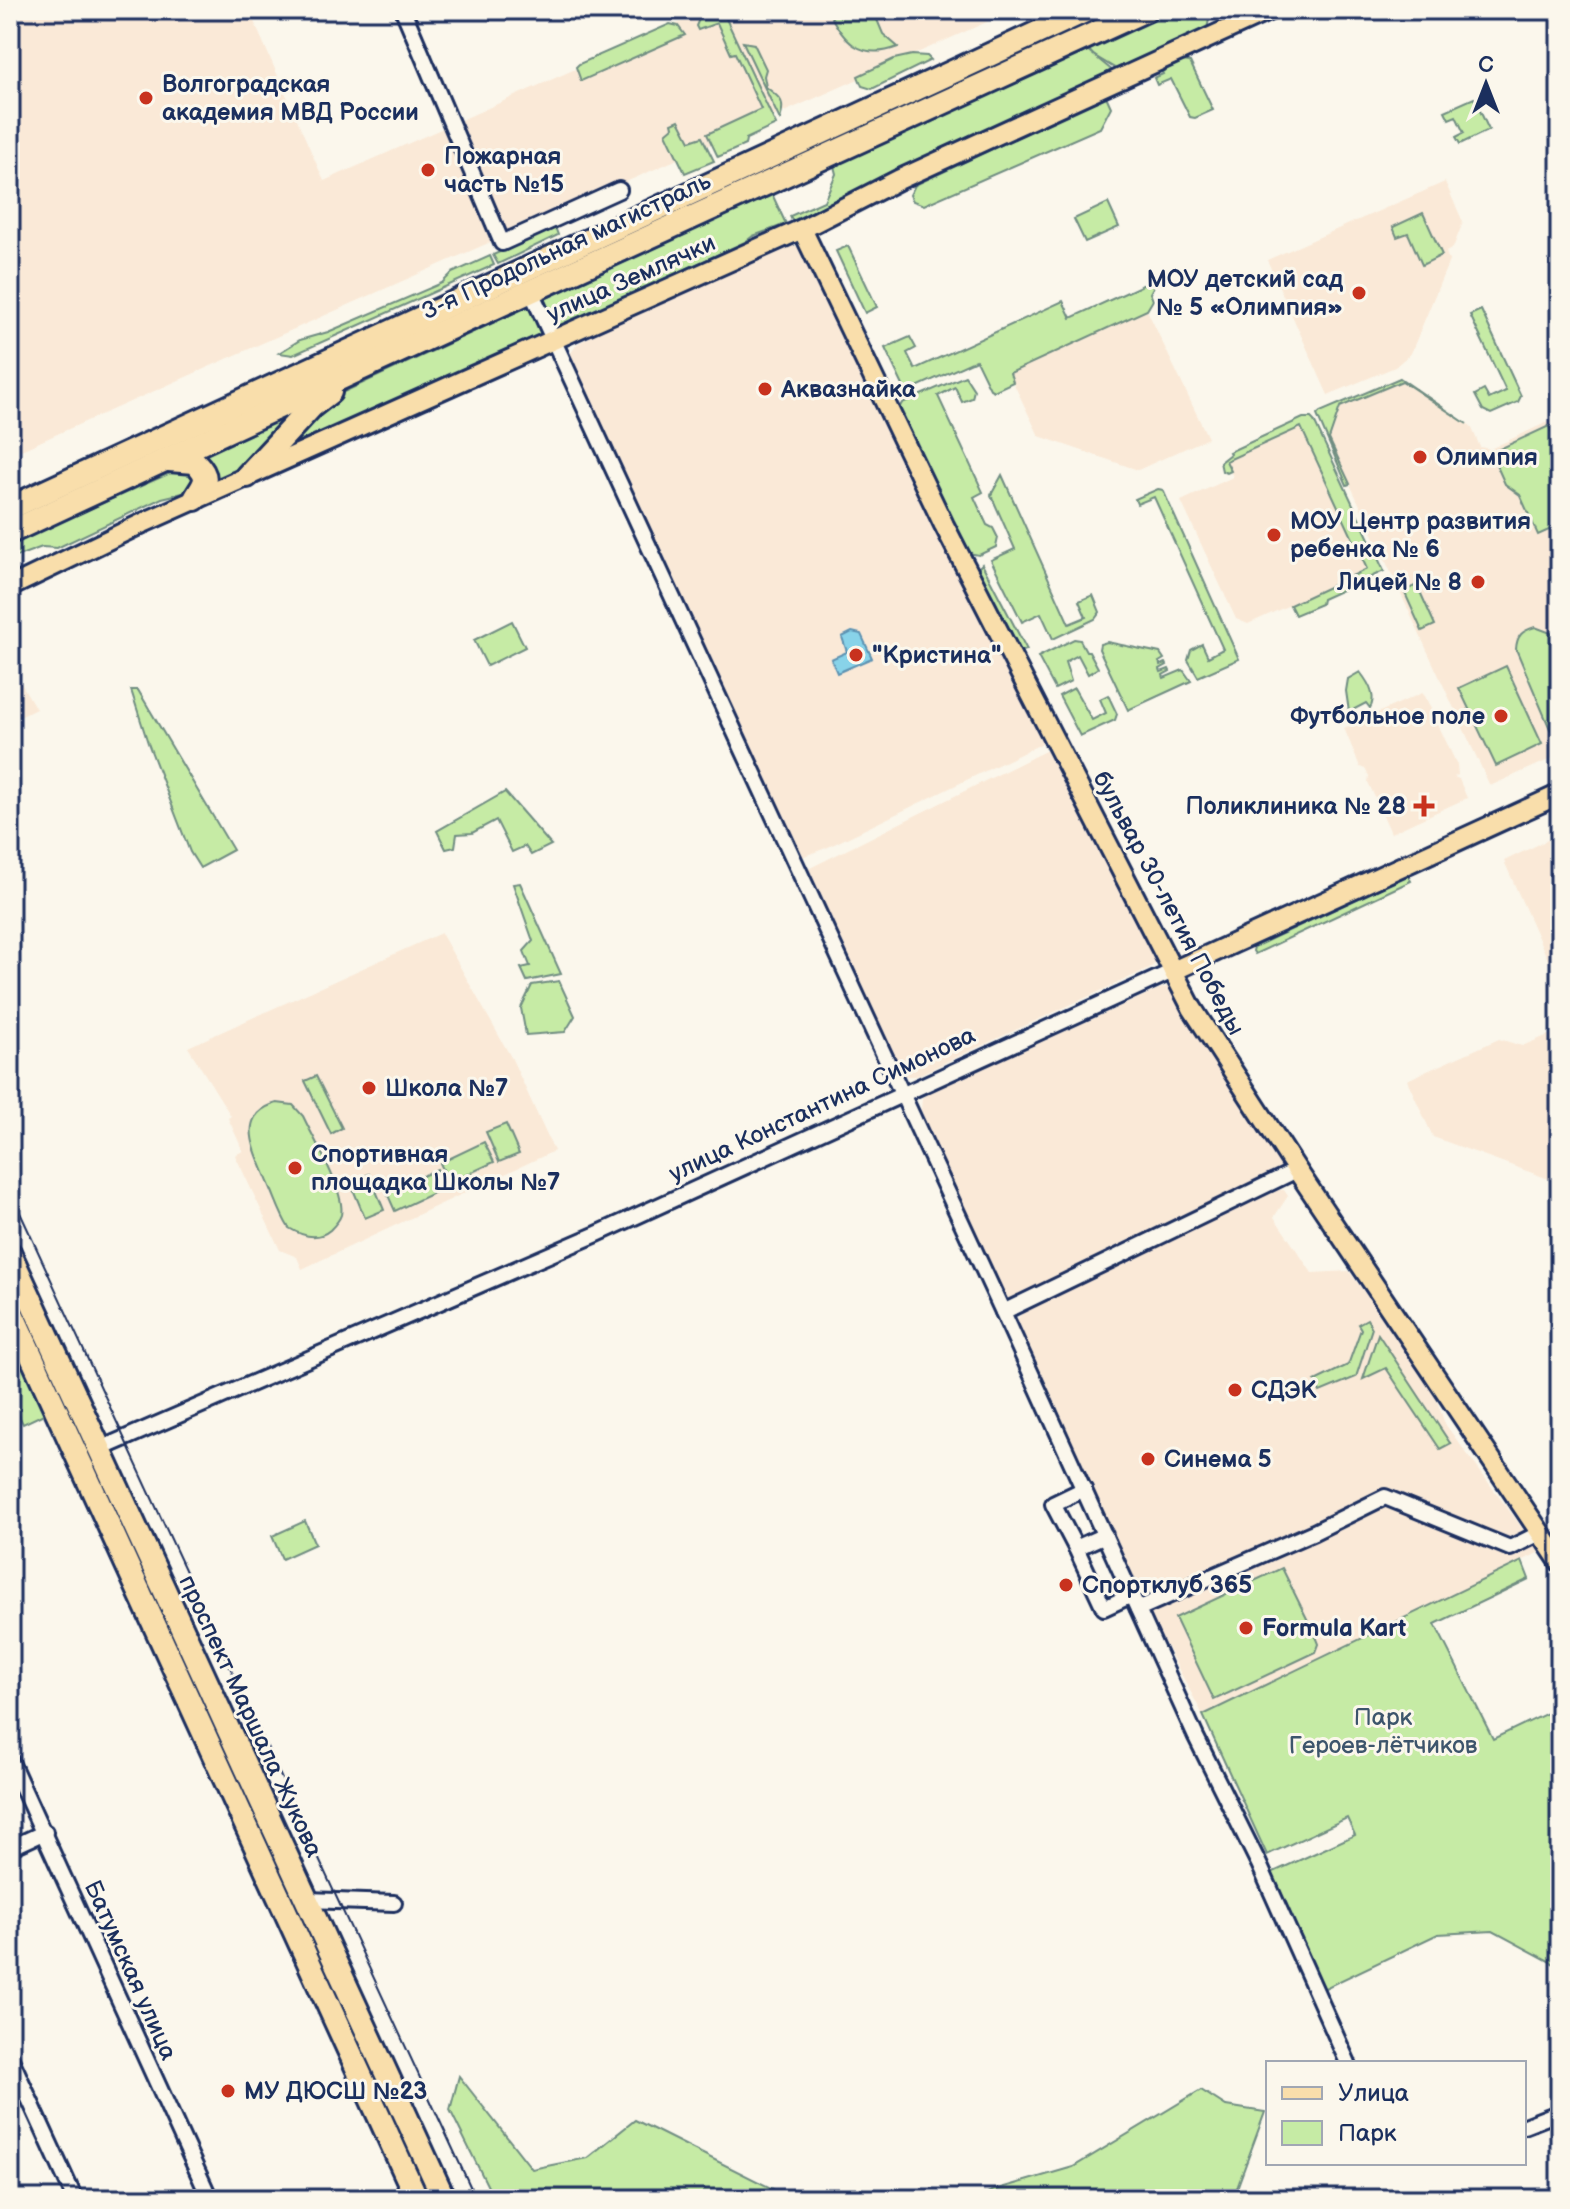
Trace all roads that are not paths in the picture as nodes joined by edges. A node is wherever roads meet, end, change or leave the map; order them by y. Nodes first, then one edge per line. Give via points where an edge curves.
1 (403, 10) edge
2 (1087, 10) edge
3 (1146, 10) edge
4 (1270, 10) edge
5 (619, 190) dead end
6 (802, 229) junction
7 (525, 294) junction
8 (552, 340) junction
9 (356, 371) junction
10 (164, 460) junction
11 (247, 476) junction
12 (195, 499) junction
13 (10, 508) edge
14 (10, 532) edge
15 (10, 587) edge
16 (1560, 794) edge
17 (1173, 971) junction
18 (902, 1095) junction
19 (1297, 1170) junction
20 (10, 1254) edge
21 (10, 1309) edge
22 (1003, 1312) junction
23 (100, 1449) junction
24 (1084, 1489) junction
25 (1540, 1533) junction
26 (1105, 1535) junction
27 (1076, 1548) junction
28 (1560, 1562) edge
29 (1135, 1602) junction
30 (10, 1760) edge
31 (45, 1832) junction
32 (10, 1848) edge
33 (307, 1900) junction
34 (394, 1903) dead end
35 (10, 2057) edge
36 (1347, 2061) edge
37 (1560, 2112) edge
38 (1526, 2125) edge
39 (75, 2199) edge
40 (210, 2199) edge
41 (417, 2199) edge
42 (444, 2199) edge

1 - 5 street via 502,243
2 - 13 highway, 3-я Продольная магистраль
3 - 7 highway, 3-я Продольная магистраль
4 - 6 main road, улица Землячки
6 - 8 main road, улица Землячки
6 - 17 main road, бульвар 30-летия Победы via 944,525
7 - 8 street via 534,298
7 - 9 highway, 3-я Продольная магистраль
8 - 11 main road, улица Землячки
8 - 18 street
9 - 10 highway, 3-я Продольная магистраль
9 - 11 highway via 312,406
10 - 12 highway via 195,462 204,471 205,483
10 - 14 highway, 3-я Продольная магистраль
11 - 12 main road, улица Землячки
12 - 15 main road, улица Землячки
16 - 17 main road, улица Константина Симонова
17 - 18 street, улица Константина Симонова
17 - 19 main road, бульвар 30-летия Победы
18 - 22 street
18 - 23 street, улица Константина Симонова via 597,1234
19 - 22 street
19 - 25 main road, бульвар 30-летия Победы
20 - 23 highway, проспект Маршала Жукова
21 - 41 highway, проспект Маршала Жукова
22 - 24 street
23 - 33 highway, проспект Маршала Жукова
24 - 26 street
24 - 27 street via 1053,1504
25 - 28 main road, бульвар 30-летия Победы
25 - 29 street via 1510,1548 1385,1497 1314,1532
26 - 27 street
26 - 29 street
27 - 29 street via 1104,1608
29 - 36 street
30 - 31 street, Батумская улица
31 - 32 street
31 - 40 street, Батумская улица
33 - 34 street
33 - 42 highway, проспект Маршала Жукова
35 - 39 street
37 - 38 street

